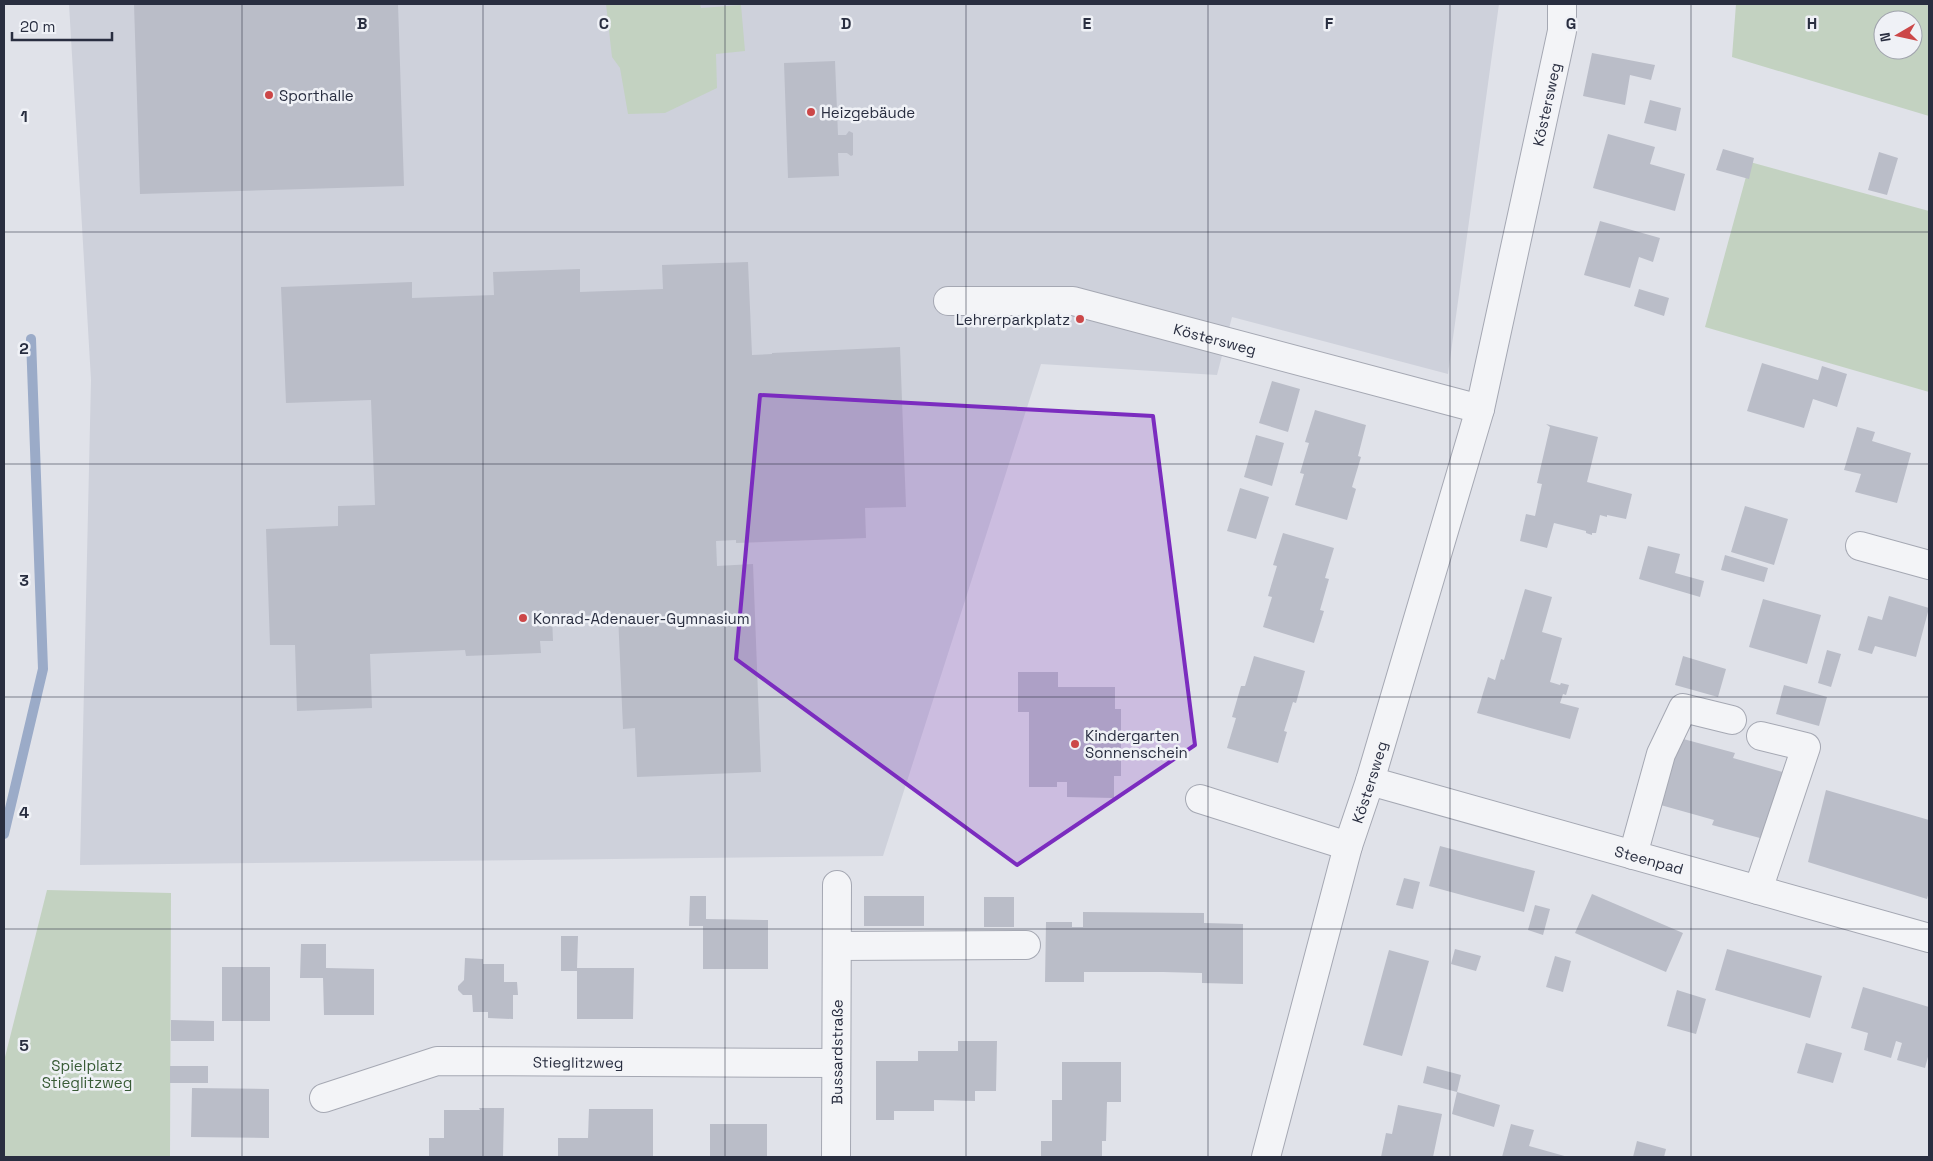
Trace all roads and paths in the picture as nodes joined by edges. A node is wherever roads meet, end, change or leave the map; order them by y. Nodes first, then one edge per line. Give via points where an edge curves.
1 (1562, 4) edge
2 (948, 301) dead end
3 (1480, 409) junction
4 (1860, 546) dead end
5 (1929, 565) edge
6 (1732, 720) dead end
7 (1761, 736) dead end
8 (1370, 781) junction
9 (1200, 799) dead end
10 (1348, 846) junction
11 (1633, 855) junction
12 (837, 885) dead end
13 (1758, 890) junction
14 (1929, 938) edge
15 (1026, 945) dead end
16 (837, 946) junction
17 (836, 1063) junction
18 (324, 1098) dead end
19 (836, 1157) edge
20 (1266, 1157) edge

1 - 3 street, Köstersweg via 1562,31
2 - 3 street, Köstersweg via 1073,301
3 - 8 street, Köstersweg
4 - 5 street
6 - 11 street via 1683,708 1661,754
7 - 13 street via 1806,747
8 - 10 street, Köstersweg
8 - 11 street, Steenpad
9 - 10 street
10 - 20 street, Köstersweg
11 - 13 street, Steenpad
12 - 16 street, Bussardstraße
13 - 14 street, Steenpad
15 - 16 street
16 - 17 street, Bussardstraße
17 - 18 street, Stieglitzweg via 437,1061
17 - 19 street, Bussardstraße

